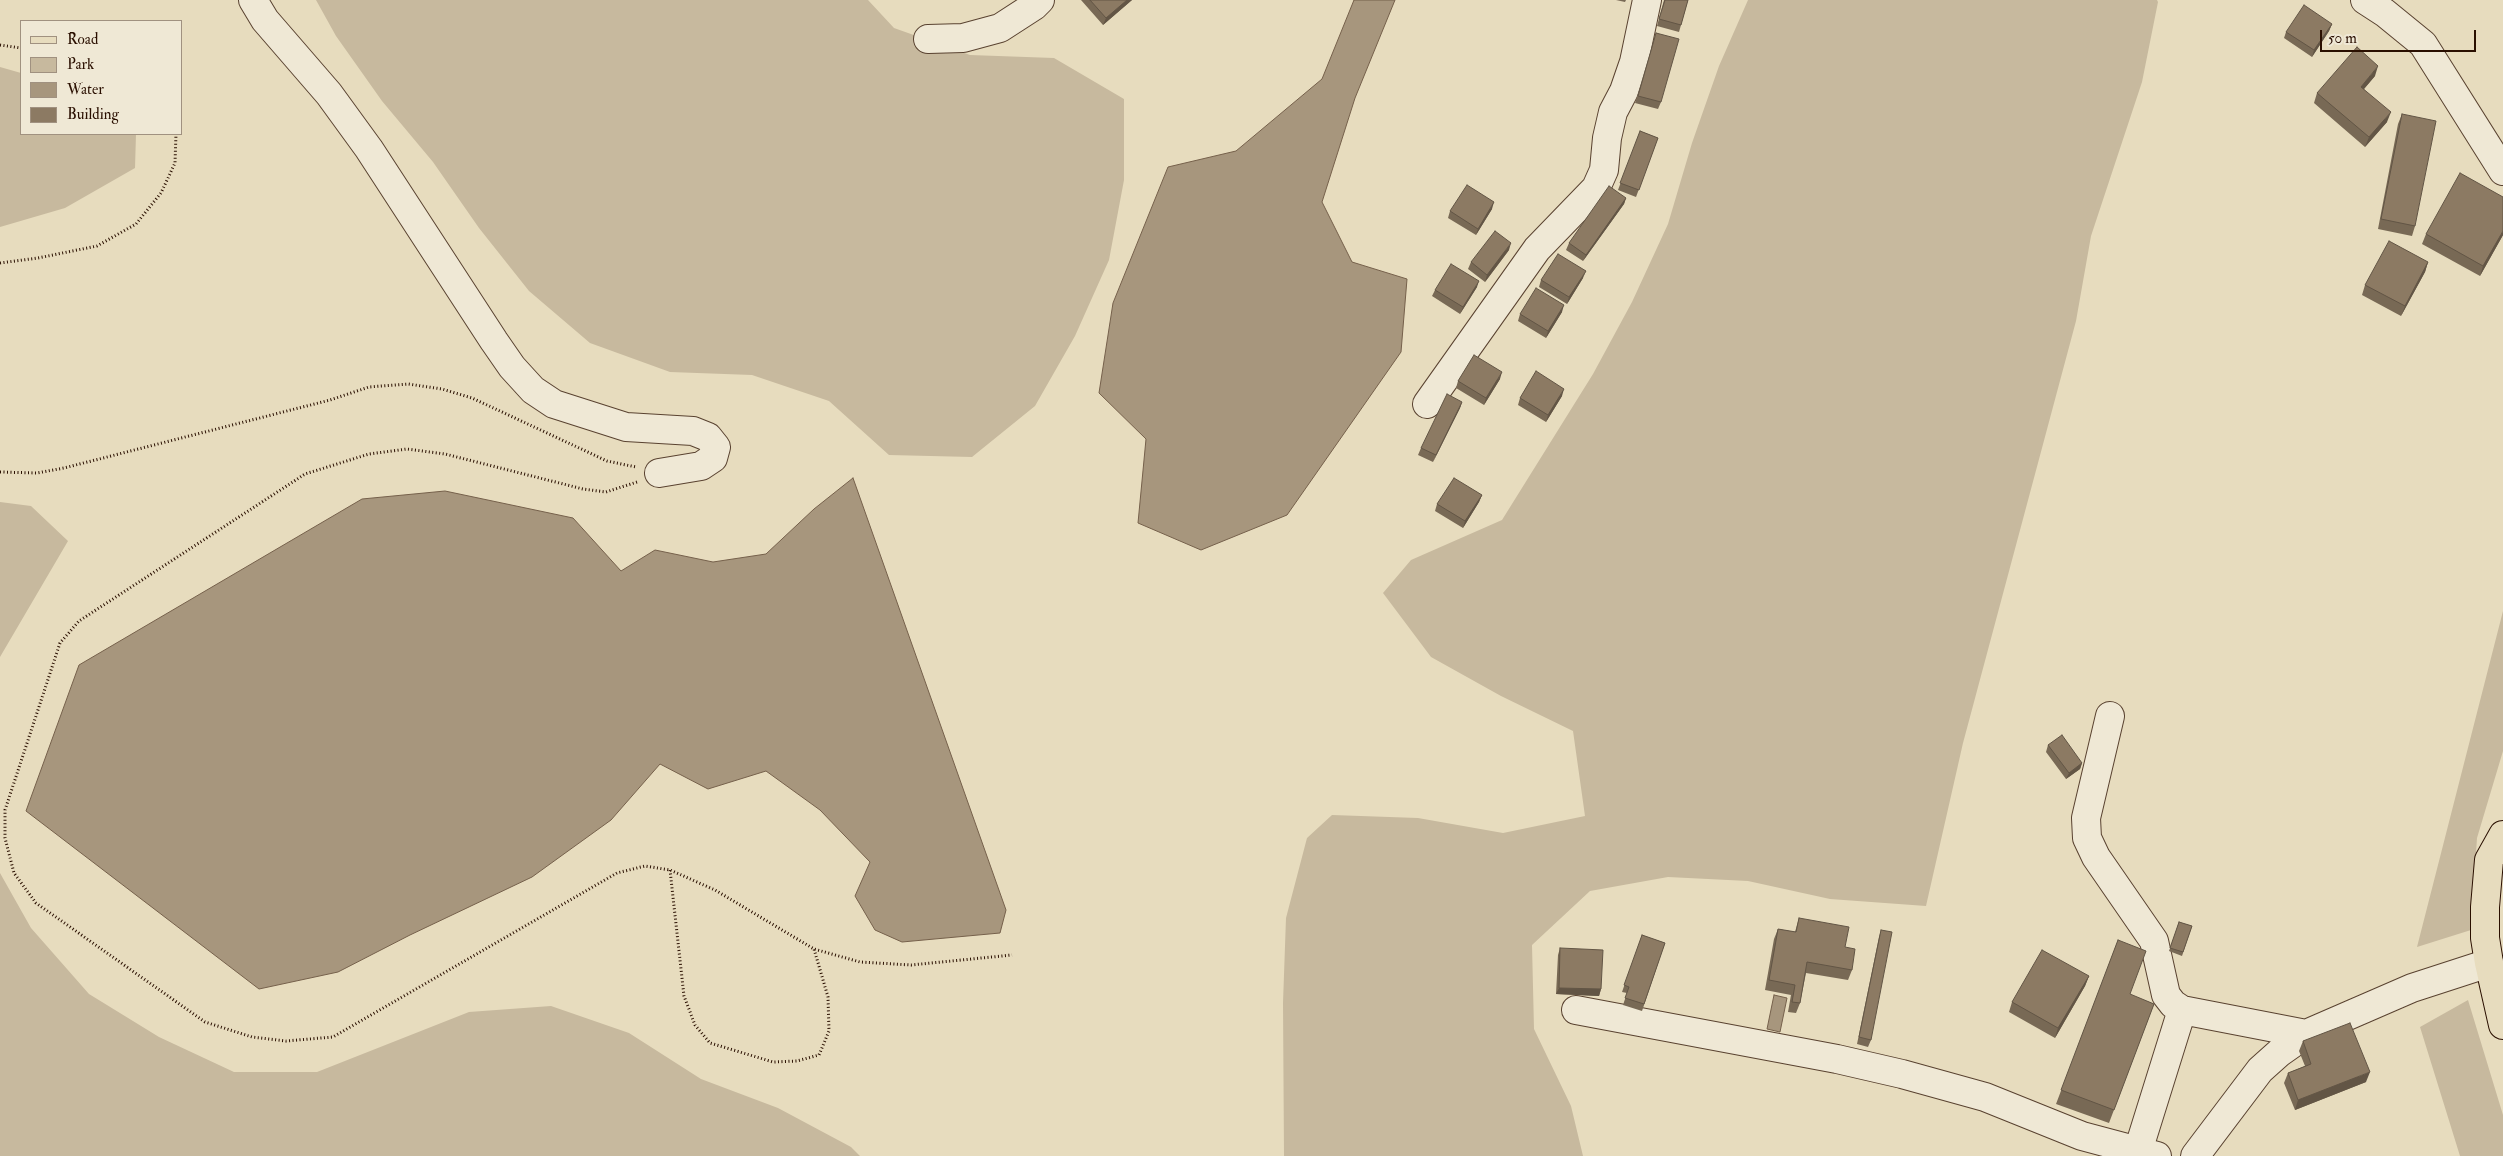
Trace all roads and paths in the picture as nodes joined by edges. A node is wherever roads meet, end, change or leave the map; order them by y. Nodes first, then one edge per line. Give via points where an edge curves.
1 (253, 0) edge
2 (1040, 0) edge
3 (1647, 0) edge
4 (2379, 4) edge
5 (928, 39) dead end
6 (0, 45) edge
7 (20, 48) edge
8 (176, 135) edge
9 (2503, 171) edge
10 (0, 263) edge
11 (1427, 404) dead end
12 (0, 472) edge
13 (658, 473) junction
14 (2110, 716) dead end
15 (2502, 833) edge
16 (670, 870) junction
17 (814, 949) junction
18 (1012, 954) dead end
19 (2489, 963) junction
20 (1576, 1010) dead end
21 (2182, 1010) junction
22 (2501, 1013) edge
23 (2306, 1034) junction
24 (2148, 1153) edge
25 (2196, 1156) edge

1 - 13 street via 265,20 329,94 369,149 494,341 533,390 554,404 626,428 692,431 708,437 716,447 713,458 702,466
2 - 5 street via 1000,28 964,38
3 - 11 street via 1634,62 1613,112 1604,170 1596,188 1537,249
4 - 9 street via 2432,55
6 - 7 path
8 - 10 path via 175,163 161,193 136,224 97,246
12 - 13 path via 37,473 64,468 330,400 368,387 408,384 472,398 607,461
13 - 16 path via 606,492 582,489 444,454 407,449 369,454 305,474 79,621 60,643 5,810 5,838 14,873 36,903 206,1022 252,1037 286,1041 333,1037 617,873 645,866
14 - 21 street via 2086,818 2087,838 2096,857 2154,941 2166,995
15 - 19 main road via 2489,860 2486,881 2485,938
16 - 17 path via 715,890
16 - 17 path via 684,996 695,1025 710,1043 773,1062 819,1055 829,1031 828,997
17 - 18 path via 860,962 911,965
19 - 22 main road
19 - 23 street via 2412,988
20 - 24 street via 1902,1074 1985,1097 2082,1136
21 - 23 street
21 - 24 street
23 - 25 street via 2260,1070

